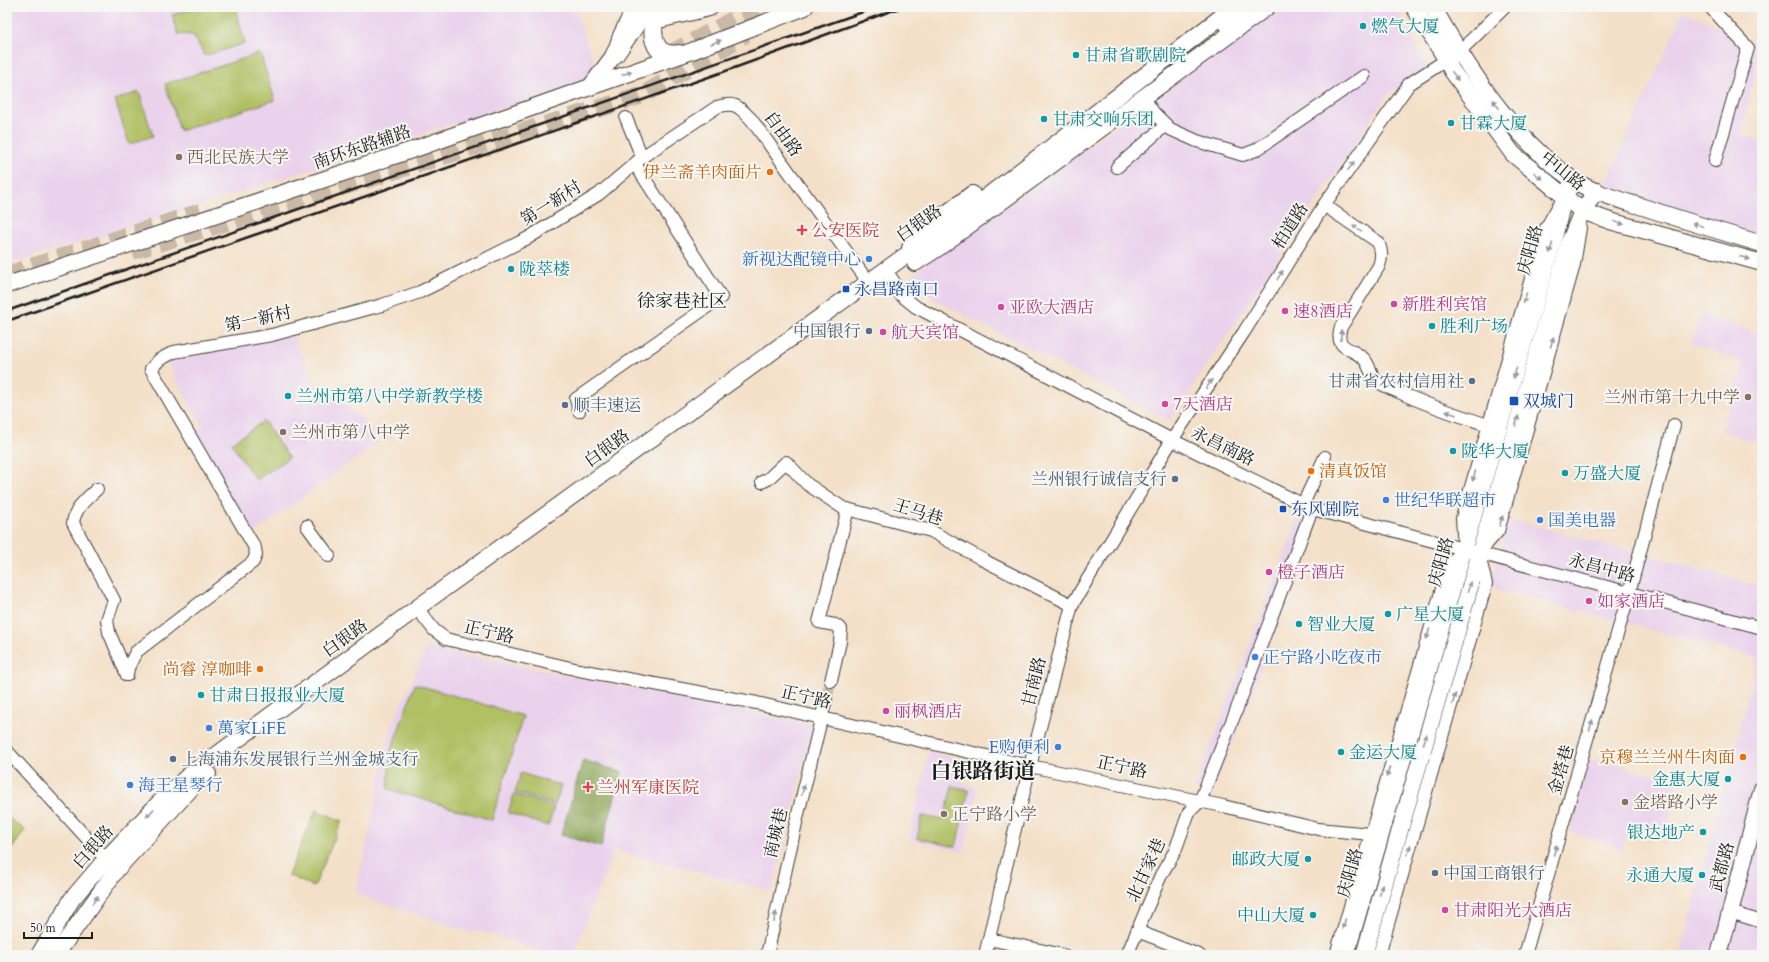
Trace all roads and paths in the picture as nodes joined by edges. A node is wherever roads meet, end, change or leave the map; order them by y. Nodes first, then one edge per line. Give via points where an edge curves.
1 (635, 7) edge
2 (709, 7) edge
3 (805, 7) edge
4 (1219, 7) edge
5 (1234, 7) edge
6 (1250, 7) edge
7 (1268, 7) edge
8 (1414, 7) edge
9 (1433, 7) edge
10 (1505, 7) edge
11 (1710, 7) edge
12 (662, 17) junction
13 (1460, 50) junction
14 (615, 54) junction
15 (679, 54) junction
16 (1446, 59) junction
17 (1364, 76) dead end
18 (590, 86) junction
19 (1144, 98) junction
20 (626, 118) dead end
21 (1166, 125) junction
22 (638, 160) junction
23 (1715, 162) dead end
24 (1117, 167) dead end
25 (1574, 180) junction
26 (1597, 191) junction
27 (1564, 197) junction
28 (1324, 205) junction
29 (1582, 211) junction
30 (936, 239) junction
31 (1762, 244) edge
32 (905, 263) junction
33 (1762, 263) edge
34 (888, 275) junction
35 (869, 283) junction
36 (7, 285) edge
37 (579, 411) dead end
38 (1674, 425) dead end
39 (1488, 426) junction
40 (1172, 440) junction
41 (1325, 457) dead end
42 (762, 482) dead end
43 (97, 489) dead end
44 (1308, 507) junction
45 (848, 509) junction
46 (307, 526) dead end
47 (1472, 550) junction
48 (329, 556) dead end
49 (1629, 593) junction
50 (1072, 605) junction
51 (420, 612) junction
52 (1762, 628) edge
53 (831, 681) tunnel mouth
54 (826, 699) tunnel mouth
55 (821, 718) junction
56 (7, 751) edge
57 (1030, 766) junction
58 (1762, 790) edge
59 (1200, 801) junction
60 (1762, 819) edge
61 (1375, 835) junction
62 (106, 859) junction
63 (1734, 913) junction
64 (1762, 922) edge
65 (1137, 931) junction
66 (989, 939) junction
67 (39, 955) edge
68 (56, 955) edge
69 (767, 955) edge
70 (985, 955) edge
71 (1063, 955) edge
72 (1127, 955) edge
73 (1199, 955) edge
74 (1336, 955) edge
75 (1346, 955) edge
76 (1364, 955) edge
77 (1379, 955) edge
78 (1525, 955) edge
79 (1719, 955) edge
80 (1726, 955) edge

1 - 14 main road
2 - 12 highway
15 -> 3 main road, 南环东路辅路
4 - 32 main road via 922,232
5 - 30 main road, 白银路
6 - 30 main road, 白银路
7 - 19 main road
8 - 16 main road, 中山路
9 - 13 main road, 中山路
10 - 13 street, 柏道路
11 - 23 street via 1748,48
12 - 14 highway via 638,21
12 - 15 highway via 654,20 652,36 655,43 662,52 670,56
13 - 16 street, 柏道路
25 -> 13 main road, 中山路 via 1540,153 1512,125
14 - 18 main road
18 -> 15 main road, 南环东路辅路
16 -> 27 main road, 中山路 via 1452,72 1510,150
28 -> 16 street, 柏道路 via 1409,84
17 - 21 street via 1256,150 1243,155 1197,141
18 - 36 main road, 南环东路辅路 via 415,149
19 - 21 street
19 - 32 main road via 938,248
20 - 22 street
21 - 24 street
22 - 35 street, 自由路 via 718,107 726,104 739,106
22 - 37 street via 721,297 576,399
22 - 43 street, 第一新村 via 598,194 528,238 420,292 272,336 174,352 159,360 152,369 251,541 256,555 253,562 136,652 127,675 109,632 107,620 114,600 73,522 74,514 85,499
25 - 26 main road, 中山路
25 - 27 main road, 庆阳路
26 - 29 main road, 庆阳路
31 -> 26 main road, 中山路
27 - 29 main road, 中山路
27 -> 39 street via 1545,230
27 -> 47 main road, 庆阳路
39 -> 28 street via 1424,404 1385,386 1372,375 1363,358 1342,344 1341,327 1379,266 1381,250 1378,242
40 -> 28 street, 柏道路
29 -> 33 main road, 中山路
47 -> 29 main road, 庆阳路 via 1569,242
30 - 32 main road, 白银路
32 - 34 main road, 白银路
34 - 35 main road, 白银路
34 - 40 street, 永昌南路 via 901,295 916,308
34 - 51 main road, 白银路
35 - 51 main road, 白银路
38 - 49 street, 金塔巷
39 -> 47 street via 1462,518
40 - 44 street, 永昌南路
40 - 50 street, 甘南路
41 - 44 street
42 - 45 street, 王马巷 via 786,462 807,484
44 - 47 street, 永昌南路
44 - 59 street via 1238,706
45 - 50 street, 王马巷 via 931,531
45 - 53 street via 819,622 842,629
46 - 48 street
47 - 49 street, 永昌中路
47 -> 61 main road, 庆阳路
76 -> 47 main road, 庆阳路
77 -> 47 street via 1486,584
49 - 52 street, 永昌中路
78 -> 49 street, 金塔巷
50 - 57 street, 甘南路
51 - 55 street, 正宁路 via 434,630 446,639 579,670 757,703
51 -> 62 main road, 白银路 via 188,776
68 -> 51 main road, 白银路 via 118,869 196,783
54 - 55 street, 南城巷
55 - 57 street, 正宁路
69 -> 55 street, 南城巷
56 - 62 street
57 - 59 street, 正宁路
57 - 66 street, 甘南路
58 - 63 main road, 武都路
59 - 61 street, 正宁路 via 1318,829
59 - 65 street, 北甘家巷 via 1189,812 1175,851 1161,875
60 - 63 main road, 武都路
61 -> 74 street
61 - 75 main road, 庆阳路
62 - 67 main road, 白银路 via 72,899
63 - 64 street
63 - 79 main road, 武都路
63 - 80 main road, 武都路
65 - 72 street, 北甘家巷
65 - 73 street
66 - 70 street, 甘南路
66 - 71 street

